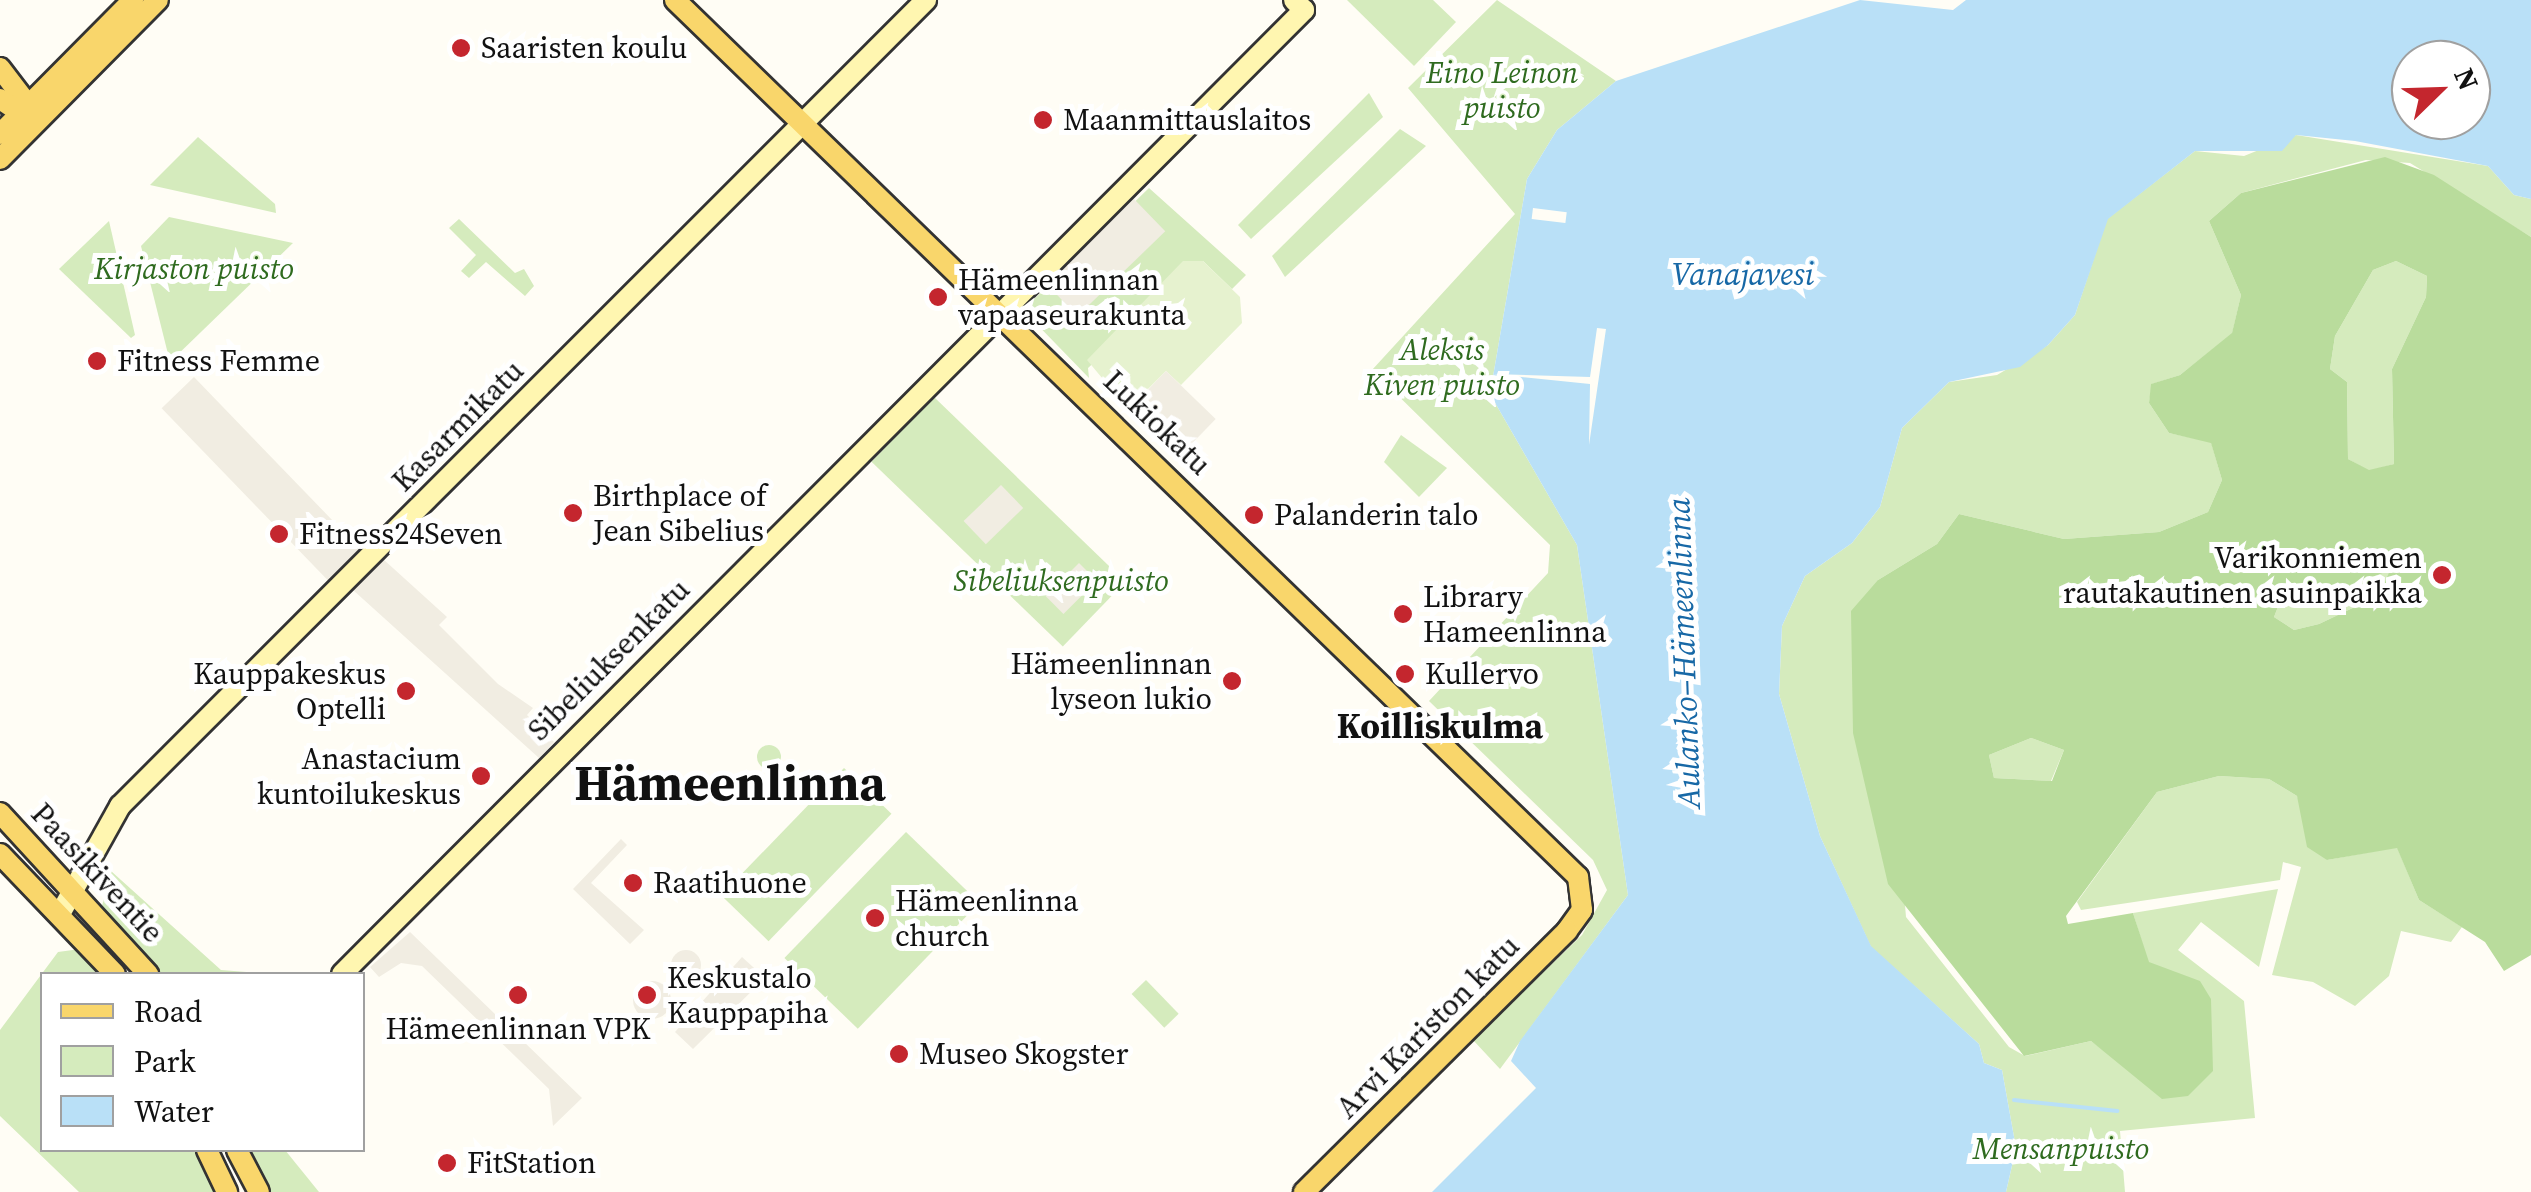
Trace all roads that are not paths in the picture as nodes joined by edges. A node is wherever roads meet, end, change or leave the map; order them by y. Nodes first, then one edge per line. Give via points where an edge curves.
1 (133, 0) edge
2 (158, 0) edge
3 (675, 0) edge
4 (926, 0) edge
5 (1299, 5) edge
6 (0, 68) edge
7 (0, 99) edge
8 (29, 112) junction
9 (801, 124) junction
10 (0, 134) edge
11 (0, 159) edge
12 (999, 313) junction
13 (0, 814) edge
14 (0, 854) edge
15 (75, 890) junction
16 (1584, 898) joint
17 (60, 914) junction
18 (349, 968) edge
19 (113, 972) edge
20 (146, 972) edge
21 (207, 1152) edge
22 (237, 1152) edge
23 (228, 1192) edge
24 (259, 1192) edge
25 (1304, 1192) edge

1 - 8 main road
2 - 8 main road
3 - 9 main road, Lukiokatu
4 - 9 street, Kasarmikatu
5 - 12 street, Sibeliuksenkatu
6 - 8 main road
7 - 8 main road
8 - 10 main road
8 - 11 main road
9 - 12 main road, Lukiokatu
9 - 15 street, Kasarmikatu via 120,806
12 - 16 main road, Lukiokatu via 1568,864
12 - 18 street, Sibeliuksenkatu
13 - 15 main road, Paasikiventie
14 - 17 main road, Paasikiventie
15 - 17 street, Kasarmikatu
15 - 20 main road, Paasikiventie
16 - 25 main road, Arvi Kariston katu via 1568,932
17 - 19 main road, Paasikiventie
21 - 23 main road
22 - 24 main road

